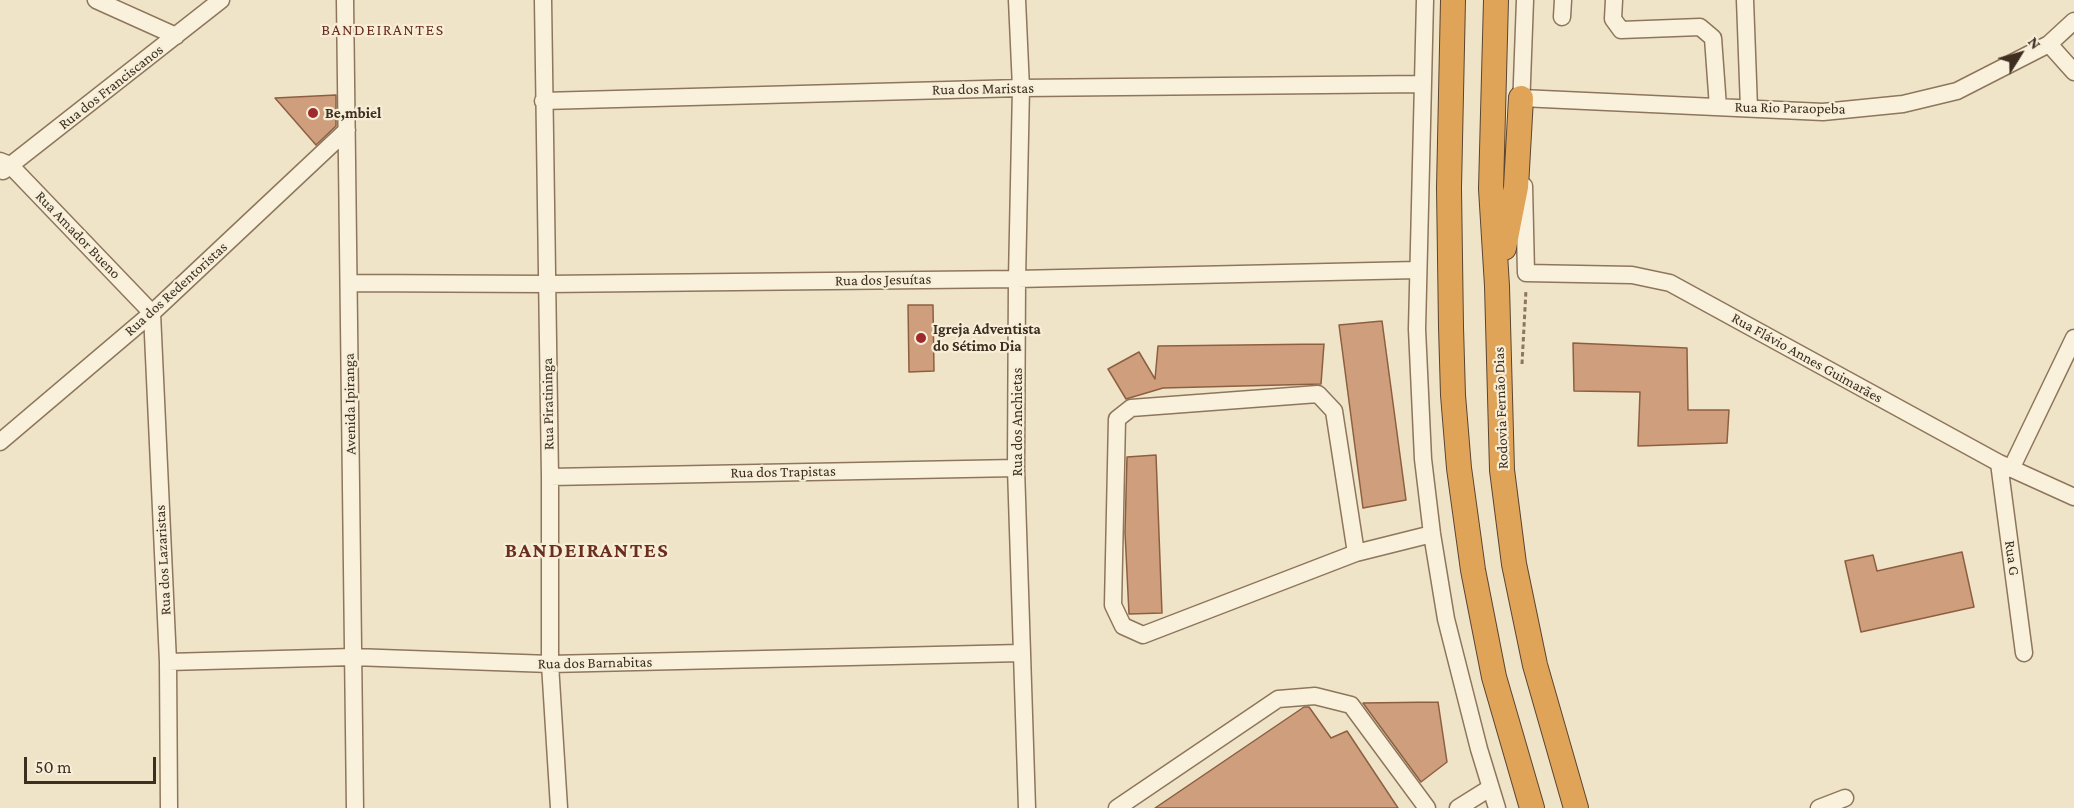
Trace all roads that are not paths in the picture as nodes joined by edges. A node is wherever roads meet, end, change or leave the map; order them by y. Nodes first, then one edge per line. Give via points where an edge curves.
1 (96, 0) edge
2 (221, 0) edge
3 (345, 0) edge
4 (543, 0) edge
5 (1017, 0) edge
6 (1425, 0) edge
7 (1453, 0) edge
8 (1496, 0) edge
9 (1525, 0) edge
10 (1614, 0) edge
11 (1745, 0) edge
12 (2074, 21) edge
13 (176, 36) junction
14 (2049, 44) junction
15 (2074, 72) edge
16 (1424, 84) junction
17 (1021, 88) junction
18 (1521, 98) junction
19 (543, 100) junction
20 (1718, 107) junction
21 (1749, 108) junction
22 (347, 130) junction
23 (3, 166) edge
24 (1417, 270) junction
25 (1017, 279) junction
26 (349, 283) junction
27 (546, 284) junction
28 (1497, 286) junction
29 (152, 313) junction
30 (2074, 338) edge
31 (0, 442) edge
32 (2005, 466) junction
33 (1016, 468) junction
34 (550, 477) junction
35 (2074, 497) edge
36 (1432, 534) junction
37 (1356, 553) junction
38 (1021, 653) junction
39 (2024, 653) dead end
40 (353, 657) junction
41 (168, 662) junction
42 (550, 664) junction
43 (1490, 788) junction
44 (1845, 798) dead end
45 (169, 808) edge
46 (355, 808) edge
47 (560, 808) edge
48 (1027, 808) edge
49 (1117, 808) edge
50 (1427, 808) edge
51 (1458, 808) edge
52 (1497, 808) edge
53 (1532, 808) edge
54 (1576, 808) edge
55 (1819, 808) edge

1 - 13 street
2 - 13 street, Rua dos Franciscanos
3 - 22 street, Avenida Ipiranga
4 - 19 street, Rua Piratininga
5 - 17 street, Rua dos Anchietas
6 - 16 street
7 - 53 highway via 1450,269 1452,395 1459,468 1473,570 1494,677
8 - 28 highway, Rodovia Fernão Dias via 1491,189
9 - 18 street
10 - 20 street via 1613,19 1621,30 1700,27 1713,38
11 - 21 street
12 - 14 street, Rua Rio Paraopeba
13 - 23 street, Rua dos Franciscanos
14 - 15 street
14 - 21 street, Rua Rio Paraopeba via 1957,91 1903,104 1823,112
16 - 17 street, Rua dos Maristas
16 - 24 street
17 - 19 street, Rua dos Maristas
17 - 25 street, Rua dos Anchietas
18 - 20 street, Rua Rio Paraopeba
18 - 28 highway via 1516,187
18 - 32 street, Rua Flávio Annes Guimarães via 1526,273 1632,275 1670,282
19 - 27 street, Rua Piratininga
20 - 21 street, Rua Rio Paraopeba
22 - 26 street, Avenida Ipiranga
22 - 29 street, Rua dos Redentoristas
23 - 29 street, Rua Amador Bueno
24 - 25 street, Rua dos Jesuítas
24 - 36 street via 1423,459
25 - 27 street, Rua dos Jesuítas
25 - 33 street, Rua dos Anchietas
26 - 27 street, Rua dos Jesuítas
26 - 40 street, Avenida Ipiranga
27 - 34 street, Rua Piratininga
28 - 54 highway, Rodovia Fernão Dias via 1502,470 1514,564 1535,665
29 - 31 street, Rua dos Redentoristas
29 - 41 street, Rua dos Lazaristas
30 - 32 street
32 - 35 street, Rua Flávio Annes Guimarães
32 - 39 street, Rua G
33 - 34 street, Rua dos Trapistas
33 - 38 street, Rua dos Anchietas
34 - 42 street, Rua Piratininga
36 - 37 street
36 - 43 street via 1446,619
37 - 37 street via 1143,635 1123,626 1113,605 1117,418 1131,408 1318,394 1334,411
38 - 42 street, Rua dos Barnabitas
38 - 48 street, Rua dos Anchietas
40 - 41 street, Rua dos Barnabitas
40 - 42 street, Rua dos Barnabitas
40 - 46 street, Avenida Ipiranga
41 - 45 street, Rua dos Lazaristas
42 - 47 street, Rua Piratininga
43 - 51 street
43 - 52 street
44 - 55 street
49 - 50 street via 1278,699 1315,696 1351,705

